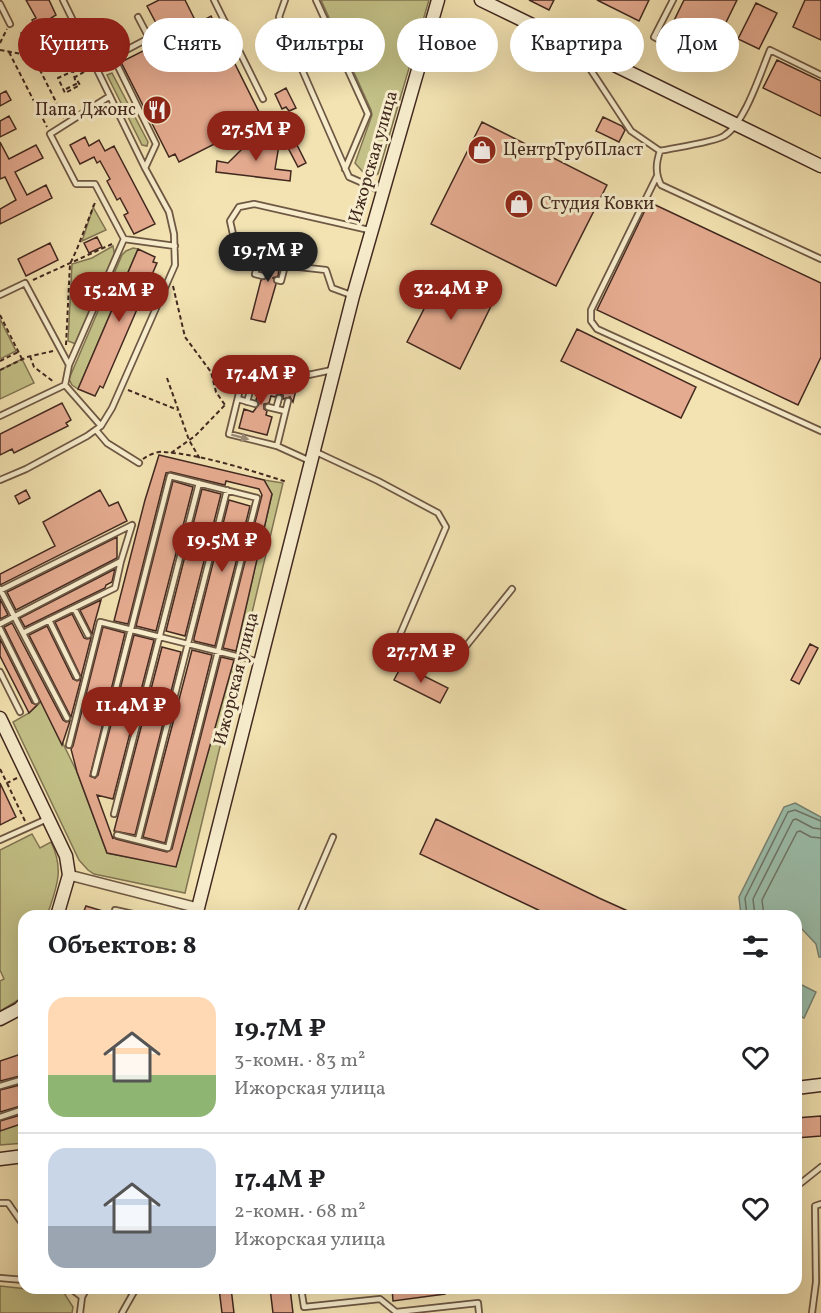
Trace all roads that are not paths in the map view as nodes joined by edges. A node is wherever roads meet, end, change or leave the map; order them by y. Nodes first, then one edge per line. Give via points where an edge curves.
1 (63, 0) edge
2 (214, 0) edge
3 (285, 0) edge
4 (316, 0) edge
5 (438, 0) edge
6 (481, 0) edge
7 (673, 0) edge
8 (0, 4) edge
9 (138, 17) dead end
10 (72, 18) edge
11 (518, 18) edge
12 (664, 18) edge
13 (10, 24) road end
14 (130, 48) edge
15 (98, 72) edge
16 (120, 72) edge
17 (592, 72) edge
18 (629, 72) edge
19 (821, 75) edge
20 (110, 96) junction
21 (263, 99) dead end
22 (736, 125) junction
23 (660, 151) junction
24 (821, 166) edge
25 (145, 168) junction
26 (345, 169) junction
27 (657, 176) junction
28 (383, 192) junction
29 (372, 231) junction
30 (124, 239) junction
31 (175, 246) junction
32 (263, 246) junction
33 (270, 248) dead end
34 (260, 259) junction
35 (821, 260) edge
36 (267, 261) dead end
37 (283, 265) junction
38 (262, 276) dead end
39 (277, 280) dead end
40 (0, 295) edge
41 (353, 296) junction
42 (69, 365) junction
43 (256, 368) junction
44 (334, 369) junction
45 (265, 370) junction
46 (275, 373) junction
47 (284, 375) junction
48 (244, 376) dead end
49 (294, 378) junction
50 (253, 379) dead end
51 (263, 381) dead end
52 (272, 384) dead end
53 (65, 385) junction
54 (282, 386) dead end
55 (291, 388) dead end
56 (240, 389) dead end
57 (250, 391) dead end
58 (279, 398) dead end
59 (238, 399) junction
60 (288, 401) dead end
61 (247, 402) junction
62 (255, 404) dead end
63 (268, 407) dead end
64 (276, 409) junction
65 (285, 411) junction
66 (0, 416) edge
67 (101, 426) junction
68 (96, 430) junction
69 (821, 431) edge
70 (277, 446) junction
71 (312, 456) junction
72 (140, 463) road end
73 (0, 480) edge
74 (199, 483) junction
75 (227, 490) junction
76 (121, 561) junction
77 (0, 589) edge
78 (512, 589) dead end
79 (74, 608) junction
80 (15, 617) junction
81 (49, 620) junction
82 (0, 624) edge
83 (0, 629) edge
84 (131, 629) junction
85 (23, 633) junction
86 (88, 635) dead end
87 (160, 637) junction
88 (399, 637) dead end
89 (188, 644) junction
90 (218, 651) junction
91 (260, 662) junction
92 (450, 666) dead end
93 (0, 672) edge
94 (76, 677) dead end
95 (36, 701) dead end
96 (20, 712) dead end
97 (0, 718) edge
98 (66, 718) dead end
99 (69, 744) dead end
100 (94, 774) dead end
101 (114, 814) dead end
102 (49, 818) junction
103 (117, 835) dead end
104 (333, 837) dead end
105 (0, 840) edge
106 (138, 840) junction
107 (69, 875) junction
108 (59, 910) edge
109 (190, 910) edge
110 (198, 910) edge
111 (302, 910) edge
112 (18, 1010) edge
113 (0, 1019) edge
114 (18, 1081) edge
115 (821, 1085) edge
116 (0, 1086) edge
117 (802, 1087) edge
118 (18, 1111) edge
119 (0, 1117) edge
120 (18, 1157) edge
121 (0, 1159) edge
122 (821, 1167) edge
123 (802, 1183) edge
124 (0, 1203) edge
125 (821, 1204) edge
126 (18, 1217) edge
127 (0, 1278) edge
128 (18, 1280) edge
129 (78, 1294) edge
130 (84, 1294) edge
131 (132, 1294) edge
132 (302, 1294) edge
133 (814, 1295) junction
134 (82, 1297) junction
135 (821, 1297) edge
136 (80, 1313) edge
137 (122, 1313) edge
138 (479, 1313) edge
139 (812, 1313) edge

1 - 10 lane
2 - 21 lane
3 - 26 lane via 279,17
4 - 26 lane via 368,114
5 - 28 street, Ижорская улица
6 - 11 street
7 - 12 lane
8 - 13 lane
9 - 14 lane via 149,38
15 - 20 lane
16 - 25 lane via 156,144
17 - 23 lane via 631,131
18 - 22 street
19 - 22 lane via 770,50
20 - 25 lane
20 - 30 lane via 50,134 76,184 94,184
22 - 23 lane via 723,137
22 - 24 street
23 - 27 lane
25 - 31 lane via 169,212
26 - 28 lane via 349,177
27 - 35 lane via 661,185
27 - 69 lane via 591,310 591,321 597,329
28 - 29 street, Ижорская улица
29 - 34 lane via 254,204 239,207 230,221 235,243
29 - 41 street, Ижорская улица
30 - 31 lane
30 - 42 lane
31 - 67 lane via 171,275
32 - 33 lane
32 - 34 lane
32 - 37 lane via 266,236 291,243
34 - 36 lane
34 - 38 lane via 255,274
37 - 39 lane via 281,281
37 - 41 lane via 326,270 332,288
40 - 42 lane via 25,283
41 - 44 street, Ижорская улица
42 - 53 lane
43 - 45 lane
43 - 48 lane via 246,365
43 - 50 lane
44 - 49 lane
44 - 71 street, Ижорская улица
45 - 46 lane
45 - 51 lane
46 - 47 lane
46 - 52 lane
47 - 49 lane
47 - 54 lane
49 - 55 lane
53 - 66 lane
53 - 67 lane
56 - 59 lane
57 - 61 lane
58 - 64 lane
59 - 61 lane
59 -> 70 lane via 229,434
60 - 65 lane
61 - 62 lane
63 - 64 lane
64 - 65 lane
65 - 70 lane
67 - 68 lane
68 - 72 lane via 107,443
68 - 73 lane
70 - 71 lane
71 - 88 lane via 378,481 443,517 446,526
71 - 91 street, Ижорская улица
74 - 75 lane
74 - 84 lane via 170,476
74 - 87 lane
75 - 89 lane
75 - 90 lane via 257,498
76 - 77 lane via 132,525
76 - 79 lane via 115,588
76 - 80 lane
77 - 80 lane
78 - 92 lane
79 - 81 lane
79 - 86 lane
80 - 82 lane
80 - 85 lane
81 - 85 lane
81 - 94 lane
83 - 95 lane
84 - 87 lane
84 - 99 lane via 100,622
84 - 100 lane
85 - 98 lane
87 - 89 lane
87 - 101 lane
89 - 90 lane
89 - 106 lane
90 - 91 lane
90 - 106 lane via 168,848
91 - 110 street, Ижорская улица
93 - 96 lane
97 - 102 street
102 - 105 lane
102 - 107 street via 66,856
103 - 106 lane
104 - 111 lane
107 - 108 street
107 - 109 street
112 - 113 street
114 - 116 lane
115 - 117 street
118 - 119 lane
120 - 121 street
122 - 123 lane
124 - 126 lane via 8,1203
125 - 133 lane via 815,1206
127 - 128 lane
129 - 134 lane
130 - 134 lane
131 - 137 lane
132 - 138 lane via 304,1307 380,1299 396,1311 478,1303
133 - 135 lane
133 - 139 lane
134 - 136 lane

